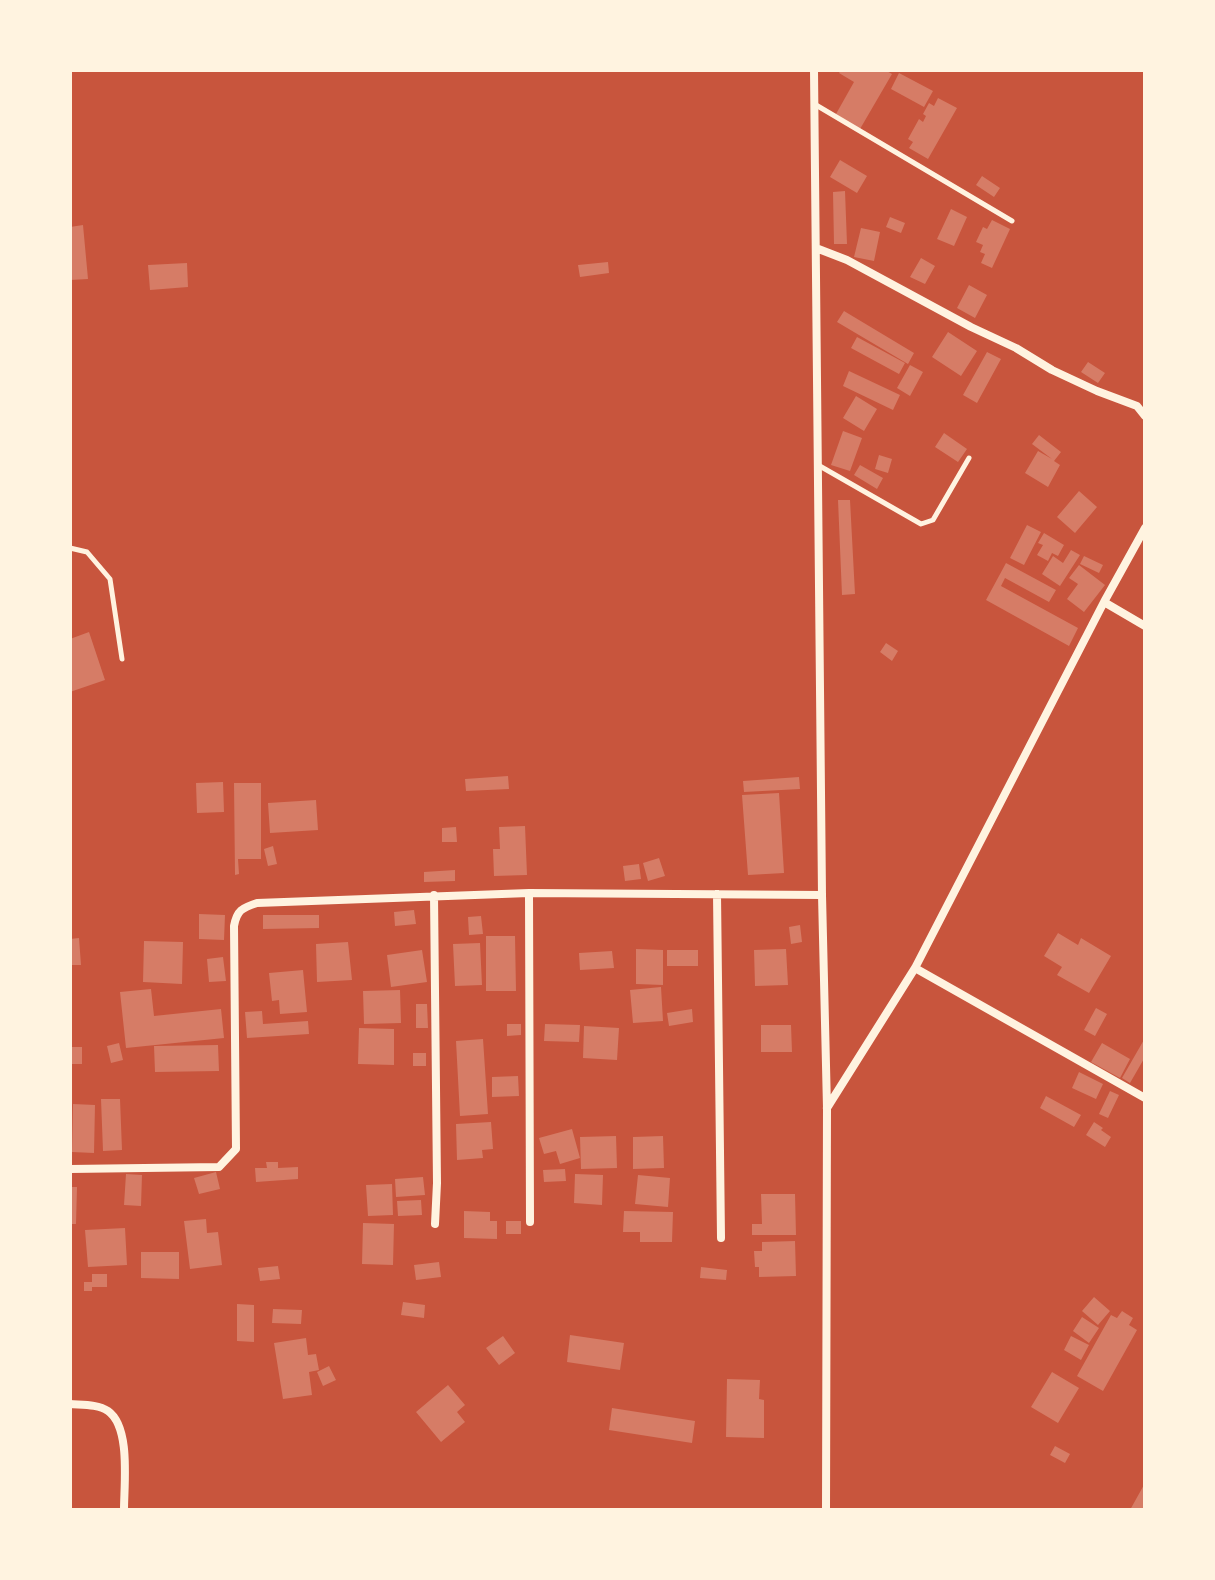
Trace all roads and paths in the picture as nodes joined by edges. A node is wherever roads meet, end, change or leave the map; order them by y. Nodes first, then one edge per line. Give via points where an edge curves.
1 (814, 70) edge
2 (815, 105) junction
3 (1012, 221) dead end
4 (816, 248) junction
5 (1145, 416) edge
6 (969, 458) dead end
7 (818, 465) junction
8 (1145, 528) edge
9 (70, 548) edge
10 (1104, 602) junction
11 (1145, 626) edge
12 (122, 659) dead end
13 (529, 893) junction
14 (717, 894) junction
15 (434, 895) junction
16 (822, 895) junction
17 (915, 968) junction
18 (1145, 1098) edge
19 (827, 1108) junction
20 (70, 1169) edge
21 (530, 1222) dead end
22 (435, 1224) dead end
23 (721, 1238) dead end
24 (70, 1404) edge
25 (124, 1510) edge
26 (826, 1510) edge

1 - 2 street
2 - 3 lane
2 - 4 street
4 - 5 street via 1052,370 1137,406
4 - 7 street
6 - 7 lane via 933,520 921,524
7 - 16 street
8 - 10 street
9 - 12 lane via 87,552 110,579
10 - 11 street
10 - 17 street
13 - 14 street
13 - 15 street
13 - 21 street
14 - 16 street
14 - 23 street
15 - 20 street via 244,907 234,926 236,1149 219,1167
15 - 22 street
16 - 19 street
17 - 18 street
17 - 19 street
19 - 26 street
24 - 25 street via 107,1409 115,1419 123,1436

